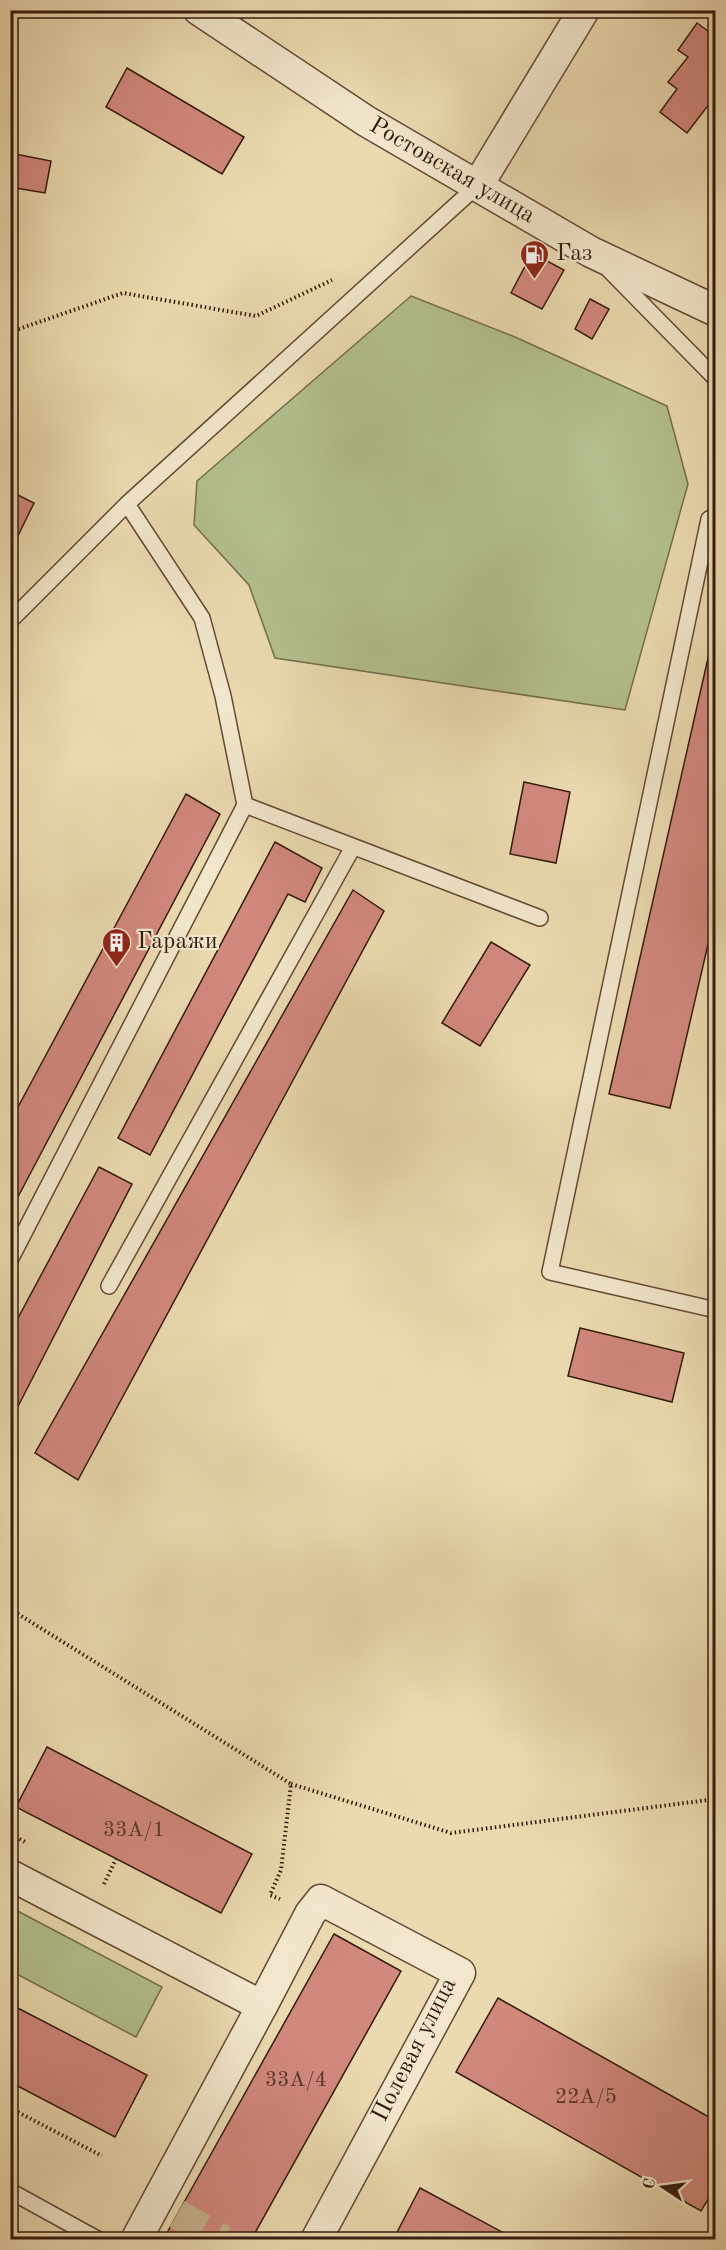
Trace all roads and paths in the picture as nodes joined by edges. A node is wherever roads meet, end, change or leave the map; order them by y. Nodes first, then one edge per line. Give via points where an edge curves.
1 (199, 10) edge
2 (584, 10) edge
3 (478, 185) junction
4 (591, 252) junction
5 (339, 276) dead end
6 (716, 311) edge
7 (10, 332) edge
8 (716, 379) edge
9 (127, 504) junction
10 (709, 519) dead end
11 (10, 621) edge
12 (244, 806) junction
13 (353, 847) junction
14 (540, 918) dead end
15 (10, 1260) edge
16 (109, 1286) dead end
17 (716, 1310) edge
18 (10, 1609) edge
19 (291, 1784) junction
20 (716, 1799) edge
21 (116, 1859) dead end
22 (281, 1870) dead end
23 (10, 1875) edge
24 (104, 1884) dead end
25 (262, 2006) junction
26 (17, 2086) dead end
27 (10, 2098) edge
28 (10, 2108) edge
29 (102, 2156) dead end
30 (10, 2191) edge
31 (99, 2240) edge
32 (136, 2240) edge
33 (316, 2240) edge

1 - 3 street, Ростовская улица via 366,121
2 - 3 street
3 - 4 street, Ростовская улица
3 - 9 lane
4 - 6 street, Ростовская улица
4 - 8 lane
5 - 7 path via 256,316 123,293
9 - 11 lane
9 - 12 lane via 202,618 223,696
10 - 17 lane via 549,1272
12 - 13 lane
12 - 15 lane
13 - 14 lane
13 - 16 lane
18 - 19 path
19 - 20 path via 451,1833
19 - 22 path
21 - 24 path
23 - 25 street
25 - 32 street via 167,2208
25 - 33 street, Полевая улица via 321,1900 460,1973
26 - 27 path
28 - 29 path
30 - 31 lane

